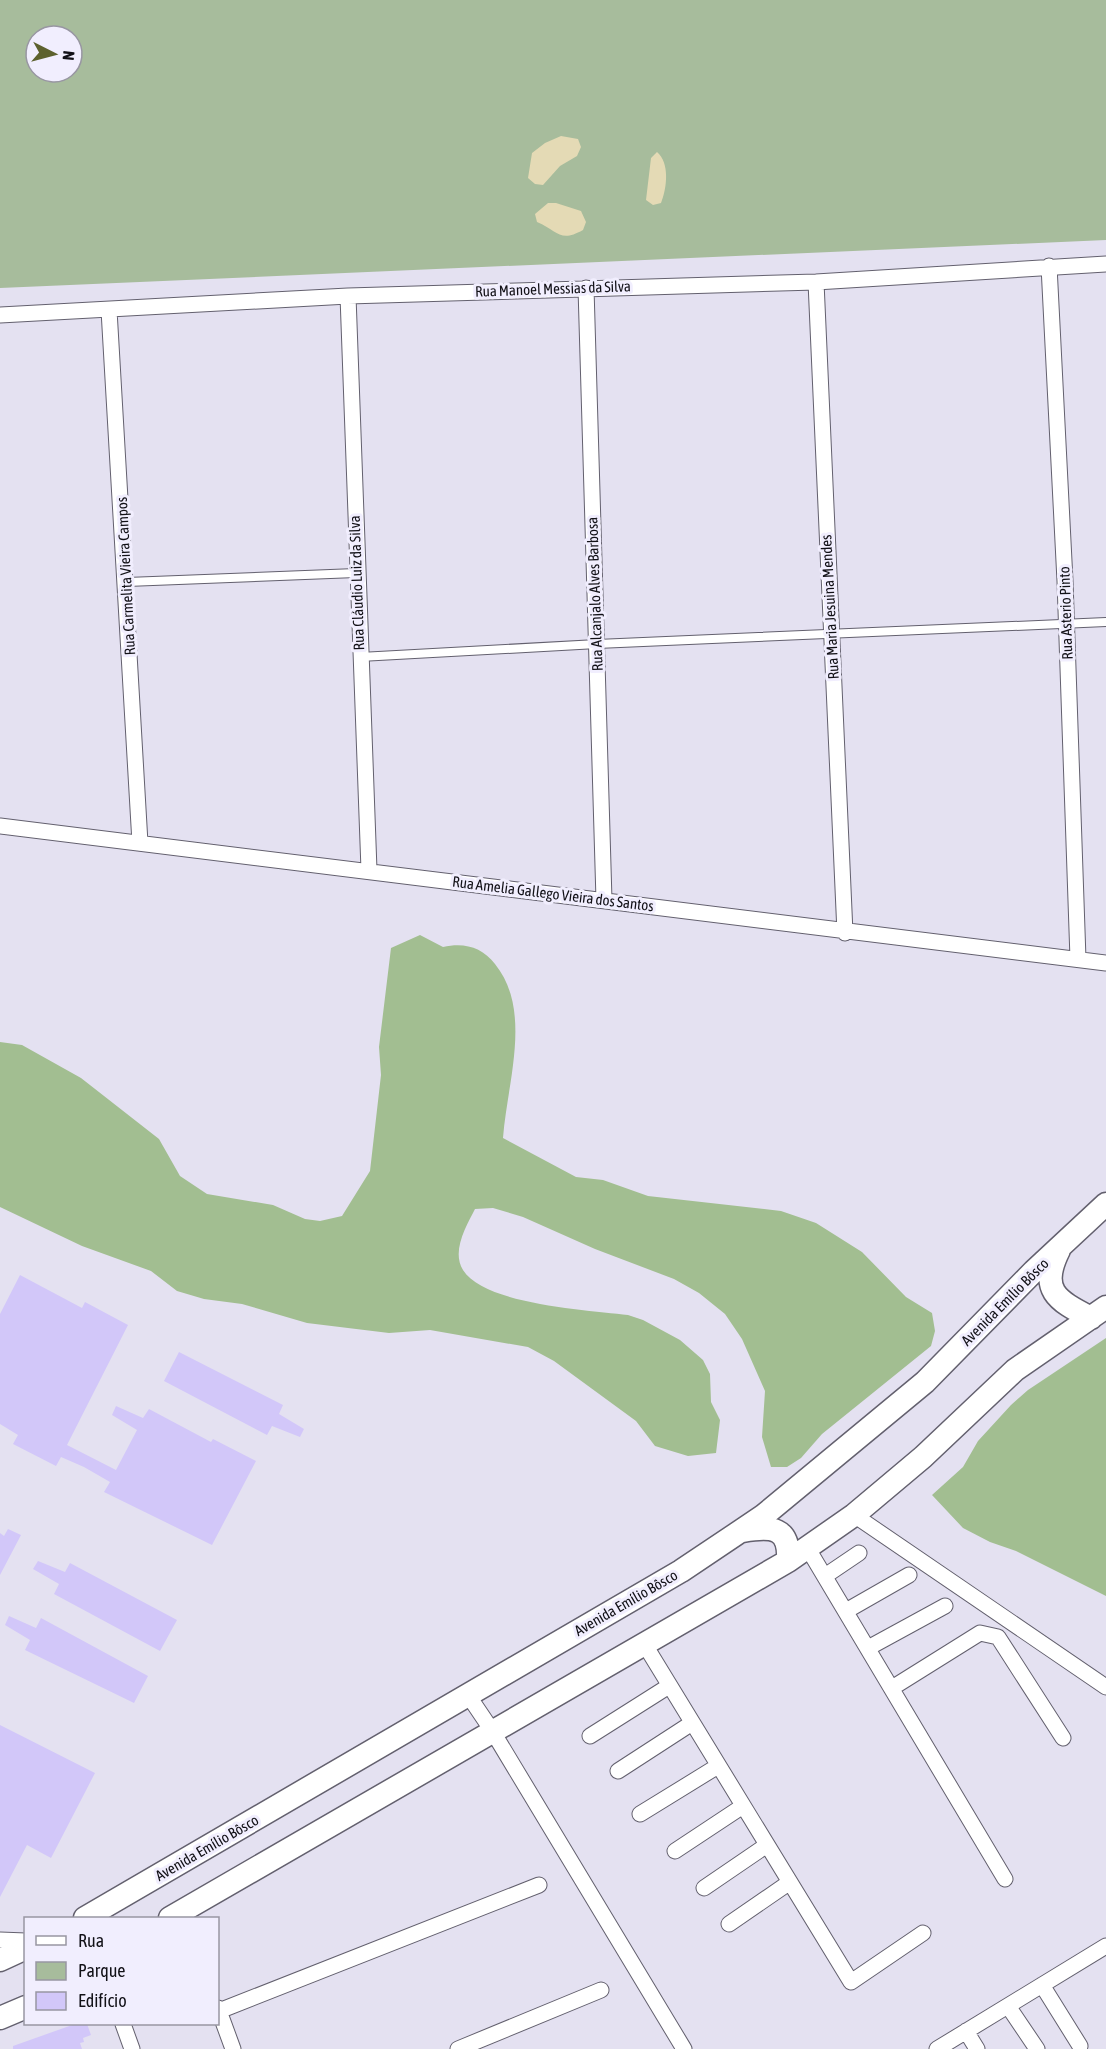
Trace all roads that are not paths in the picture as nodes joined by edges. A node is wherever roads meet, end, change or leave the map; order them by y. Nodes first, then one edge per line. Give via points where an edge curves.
1 (1106, 264) edge
2 (1049, 266) junction
3 (816, 282) junction
4 (586, 288) junction
5 (348, 296) junction
6 (109, 310) junction
7 (0, 315) edge
8 (357, 573) junction
9 (127, 582) junction
10 (1106, 622) edge
11 (1066, 624) junction
12 (831, 636) junction
13 (597, 644) junction
14 (360, 657) junction
15 (0, 826) edge
16 (140, 843) junction
17 (369, 870) junction
18 (604, 900) junction
19 (845, 933) junction
20 (1078, 959) junction
21 (1106, 963) edge
22 (1106, 1204) edge
23 (1061, 1246) junction
24 (1098, 1312) edge
25 (854, 1515) junction
26 (743, 1531) junction
27 (807, 1547) junction
28 (859, 1553) dead end
29 (788, 1561) junction
30 (909, 1575) dead end
31 (825, 1576) junction
32 (945, 1606) dead end
33 (846, 1611) junction
34 (645, 1645) junction
35 (868, 1648) junction
36 (669, 1686) junction
37 (1106, 1687) edge
38 (892, 1688) junction
39 (468, 1695) junction
40 (692, 1723) junction
41 (493, 1732) junction
42 (590, 1736) dead end
43 (1063, 1738) dead end
44 (718, 1766) junction
45 (618, 1771) dead end
46 (743, 1806) junction
47 (640, 1814) dead end
48 (767, 1845) junction
49 (675, 1851) dead end
50 (1005, 1879) dead end
51 (790, 1882) junction
52 (539, 1885) dead end
53 (704, 1888) dead end
54 (178, 1916) edge
55 (87, 1917) edge
56 (729, 1924) dead end
57 (923, 1933) dead end
58 (0, 1940) edge
59 (24, 1941) edge
60 (1106, 1946) edge
61 (24, 1949) edge
62 (0, 1960) edge
63 (1042, 1985) junction
64 (601, 1990) dead end
65 (1008, 2006) junction
66 (24, 2008) edge
67 (219, 2009) edge
68 (219, 2012) edge
69 (0, 2018) edge
70 (123, 2025) edge
71 (966, 2031) junction
72 (1080, 2046) dead end
73 (132, 2049) edge
74 (233, 2049) edge
75 (458, 2049) edge
76 (684, 2049) edge
77 (937, 2049) edge
78 (977, 2049) edge
79 (1037, 2049) edge

1 - 2 street, Rua Manoel Messias da Silva
2 - 3 street, Rua Manoel Messias da Silva
2 - 11 street, Rua Asterio Pinto
3 - 4 street, Rua Manoel Messias da Silva
3 - 12 street, Rua Maria Jesuina Mendes
4 - 5 street, Rua Manoel Messias da Silva
4 - 13 street, Rua Alcanjalo Alves Barbosa
5 - 6 street, Rua Manoel Messias da Silva
5 - 8 street, Rua Cláudio Luiz da Silva
6 - 7 street, Rua Manoel Messias da Silva
6 - 9 street, Rua Carmelita Vieira Campos
8 - 9 lane
8 - 14 street, Rua Cláudio Luiz da Silva
9 - 16 street, Rua Carmelita Vieira Campos
10 - 11 lane
11 - 12 lane
11 - 20 street, Rua Asterio Pinto
12 - 13 lane
12 - 19 street, Rua Maria Jesuina Mendes
13 - 14 lane
13 - 18 street, Rua Alcanjalo Alves Barbosa
14 - 17 street, Rua Cláudio Luiz da Silva
15 - 16 street, Rua Amelia Gallego Vieira dos Santos
16 - 17 street, Rua Amelia Gallego Vieira dos Santos
17 - 18 street, Rua Amelia Gallego Vieira dos Santos
18 - 19 street, Rua Amelia Gallego Vieira dos Santos
19 - 20 street, Rua Amelia Gallego Vieira dos Santos
20 - 21 street, Rua Amelia Gallego Vieira dos Santos
22 - 23 main road, Avenida Emílio Bôsco
23 - 24 main road via 1049,1270 1053,1292 1061,1302
23 - 26 main road, Avenida Emílio Bôsco via 932,1374 821,1471
24 - 25 main road via 1016,1370
25 - 27 main road
25 - 37 street
26 - 29 main road via 779,1531 786,1539
26 - 39 main road, Avenida Emílio Bôsco
27 - 29 main road
27 - 31 street
28 - 31 street
29 - 34 main road
30 - 33 street
31 - 33 street
32 - 35 street
33 - 35 street
34 - 36 street
34 - 41 main road
35 - 38 street
36 - 40 street
36 - 42 street
38 - 43 street via 980,1633 998,1637
38 - 50 street
39 - 41 street
39 - 55 main road, Avenida Emílio Bôsco
40 - 44 street
40 - 45 street
41 - 54 main road
41 - 76 street
44 - 46 street
44 - 47 street
46 - 48 street
46 - 49 street
48 - 51 street
48 - 53 street
51 - 56 street
51 - 57 street via 851,1982
52 - 67 street
58 - 59 street
60 - 63 street
61 - 62 main road
63 - 65 street
63 - 72 street
64 - 75 street
65 - 71 street
65 - 79 street
66 - 69 main road
68 - 74 street
70 - 73 street
71 - 77 street
71 - 78 street

